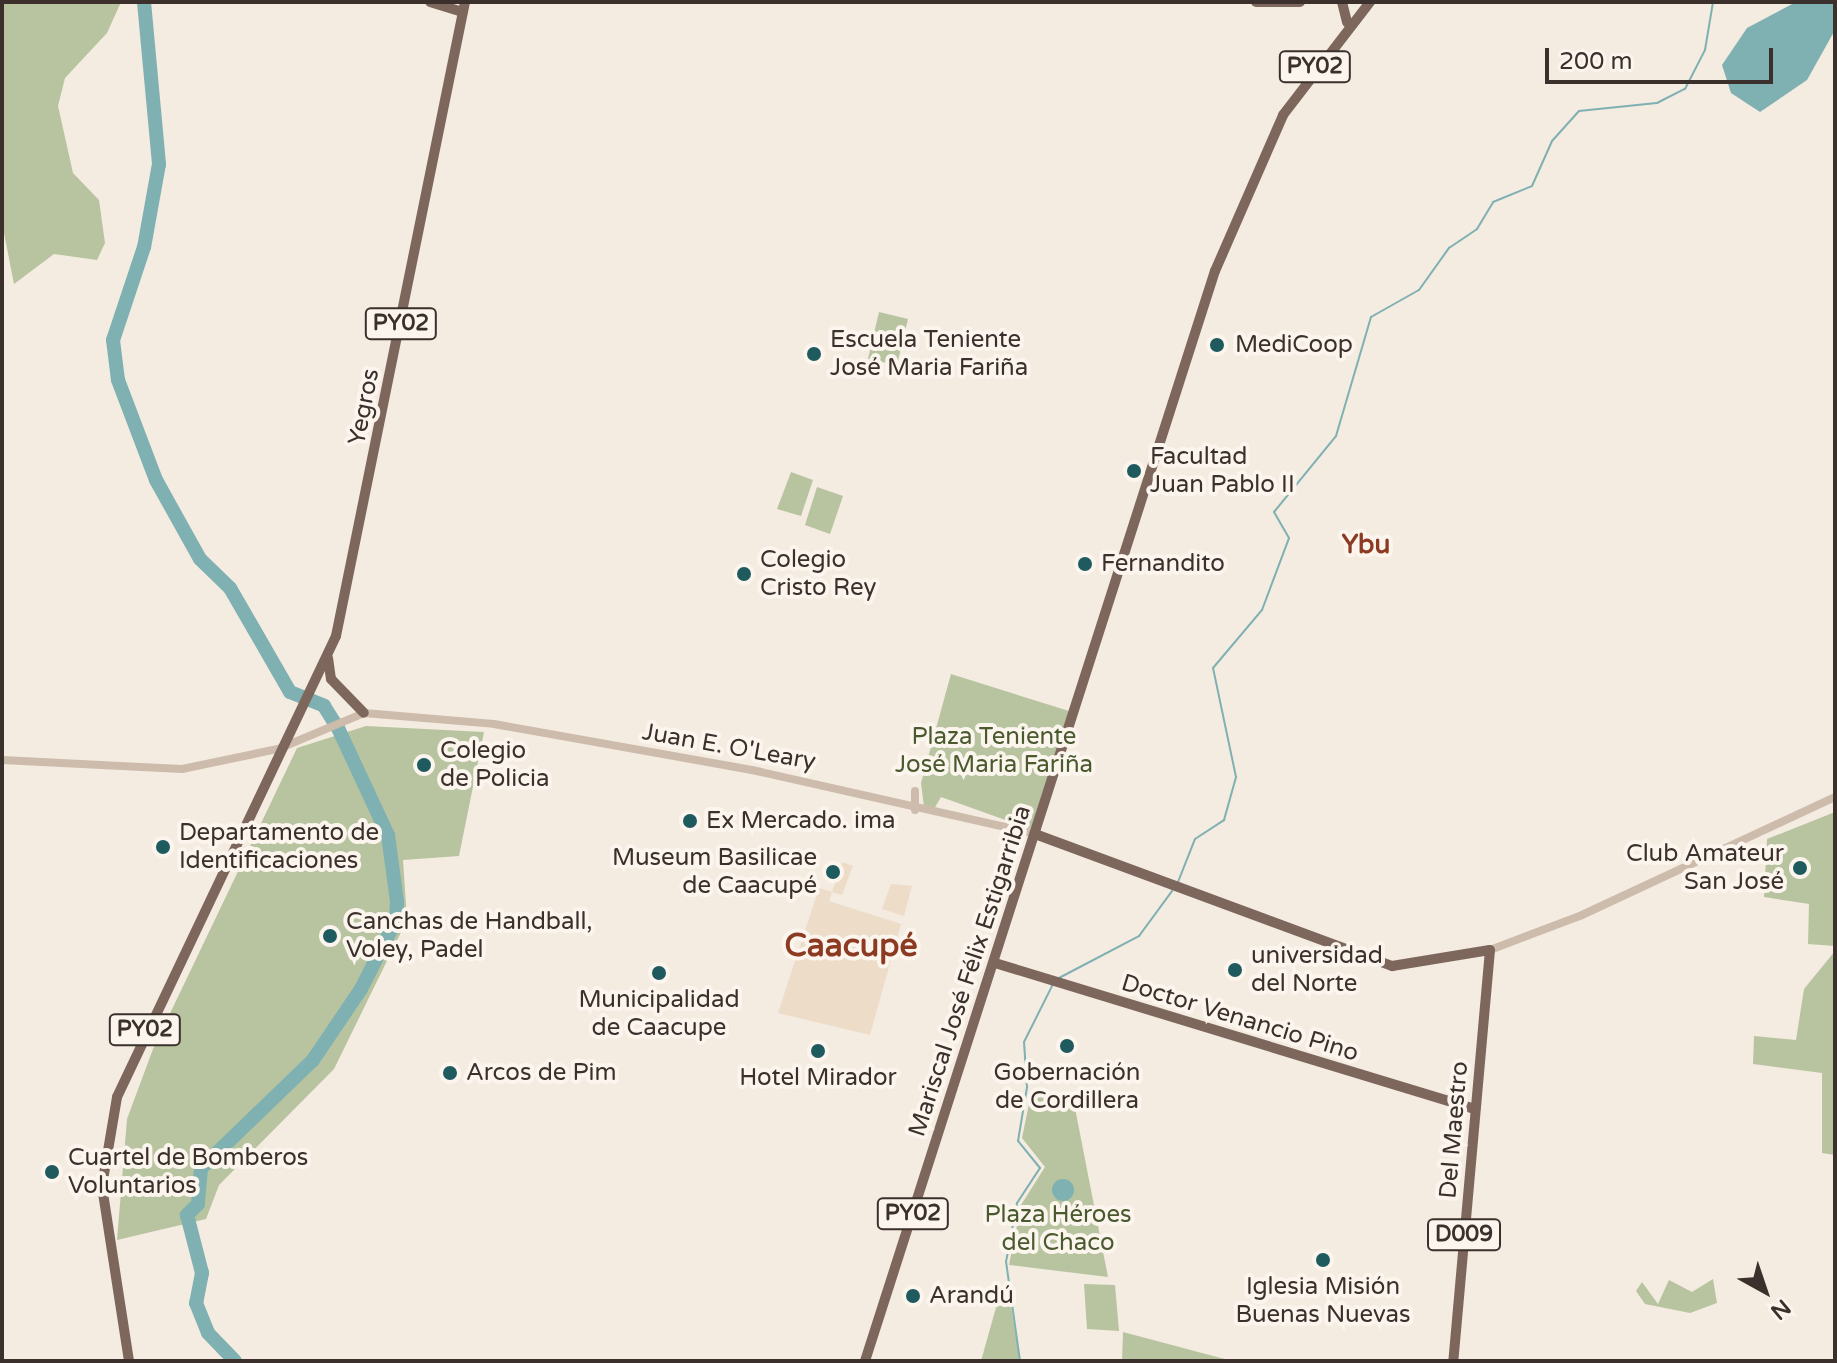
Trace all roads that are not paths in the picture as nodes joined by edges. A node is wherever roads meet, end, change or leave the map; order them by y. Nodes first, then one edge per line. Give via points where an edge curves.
1 (430, 2) edge
2 (1256, 2) edge
3 (1300, 2) edge
4 (1342, 2) edge
5 (1370, 2) edge
6 (464, 7) edge
7 (1331, 47) junction
8 (328, 656) junction
9 (364, 713) junction
10 (278, 749) junction
11 (2, 760) edge
12 (915, 791) dead end
13 (1835, 797) edge
14 (915, 810) junction
15 (1035, 834) junction
16 (1490, 950) junction
17 (995, 963) junction
18 (1475, 1109) junction
19 (129, 1361) edge
20 (865, 1361) edge
21 (1453, 1361) edge

1 - 6 main road
2 - 3 main road
4 - 7 main road via 1350,14
5 - 7 main road, PY02
6 - 8 main road, Yegros / PY02
7 - 15 main road, Mariscal José Félix Estigarribia / PY02 via 1270,139 1215,271
8 - 9 main road via 331,679
8 - 10 main road, Yegros / PY02
9 - 10 street, Juan E. O'Leary
9 - 14 street, Juan E. O'Leary via 494,724 838,787
10 - 11 street, Juan E. O'Leary via 145,771
10 - 19 main road, PY02 via 134,1054 111,1124 105,1234
12 - 14 street
13 - 16 street via 1582,915
14 - 15 street, Juan E. O'Leary
15 - 16 main road, Juan E. O'Leary via 1392,966
15 - 17 main road, Mariscal José Félix Estigarribia / PY02
16 - 18 main road, Del Maestro / D009
17 - 18 main road, Doctor Venancio Pino
17 - 20 main road, Mariscal José Félix Estigarribia / PY02
18 - 21 main road, Del Maestro / D009

